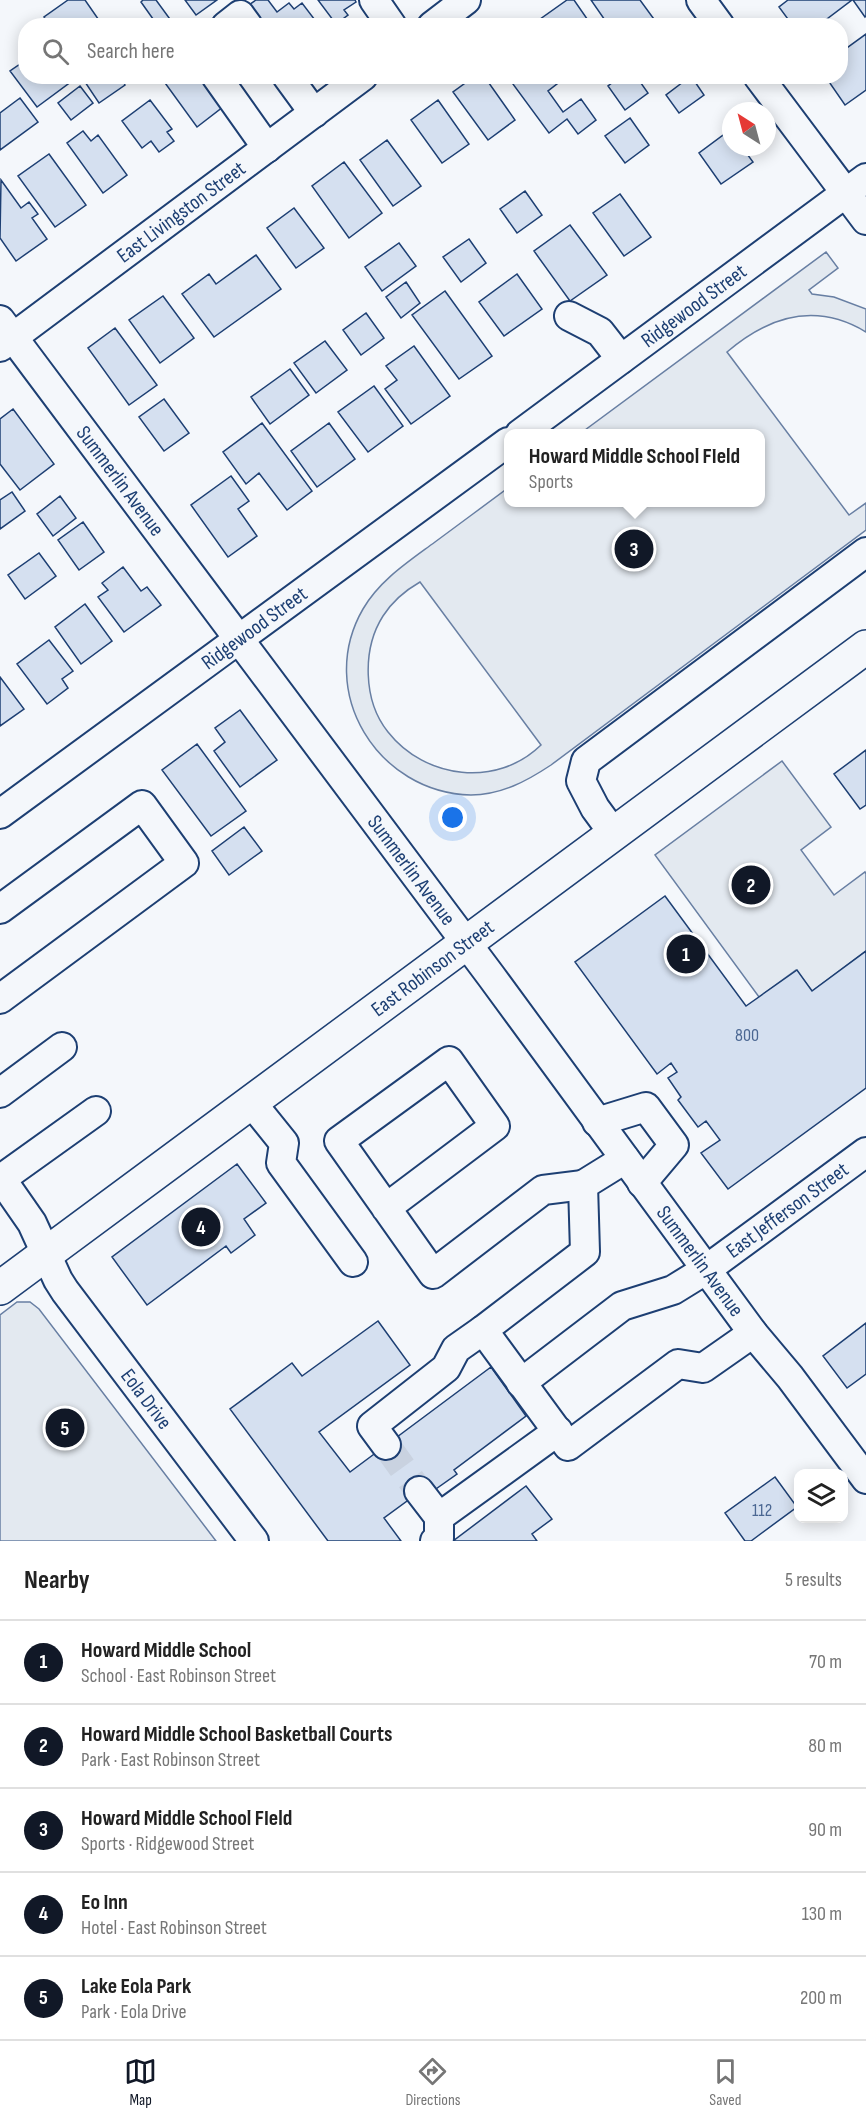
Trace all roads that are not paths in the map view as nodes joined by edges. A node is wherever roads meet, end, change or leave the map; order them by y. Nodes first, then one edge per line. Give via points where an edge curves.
1 (374, 0) edge
2 (466, 0) edge
3 (701, 0) edge
4 (386, 18) edge
5 (442, 18) edge
6 (714, 18) edge
7 (222, 84) edge
8 (292, 84) edge
9 (352, 84) edge
10 (765, 84) edge
11 (314, 113) junction
12 (267, 148) junction
13 (856, 185) edge
14 (866, 220) edge
15 (569, 316) dead end
16 (4, 335) edge
17 (621, 358) junction
18 (527, 429) edge
19 (504, 445) edge
20 (866, 552) edge
21 (240, 640) junction
22 (866, 646) edge
23 (0, 814) edge
24 (614, 834) junction
25 (0, 909) edge
26 (466, 943) junction
27 (0, 999) edge
28 (62, 1047) dead end
29 (0, 1093) edge
30 (251, 1102) junction
31 (96, 1111) dead end
32 (597, 1122) junction
33 (866, 1152) edge
34 (624, 1159) junction
35 (1, 1178) edge
36 (642, 1183) junction
37 (583, 1185) junction
38 (386, 1208) junction
39 (46, 1254) junction
40 (353, 1262) dead end
41 (707, 1269) junction
42 (0, 1288) edge
43 (483, 1330) junction
44 (753, 1333) junction
45 (521, 1383) junction
46 (558, 1431) junction
47 (386, 1445) tunnel mouth
48 (866, 1479) edge
49 (419, 1491) tunnel mouth
50 (437, 1529) edge
51 (254, 1541) edge

1 - 4 street
2 - 5 street
3 - 6 street
7 - 12 street
8 - 11 street
9 - 11 street, East Livingston Street
10 - 13 street
11 - 12 street, East Livingston Street
12 - 16 street, East Livingston Street
13 - 14 street
13 - 17 street, Ridgewood Street
15 - 17 street via 600,332
16 - 21 street, Summerlin Avenue
17 - 18 street, Ridgewood Street
19 - 21 street, Ridgewood Street
20 - 24 street via 586,760 581,781
21 - 23 street, Ridgewood Street
21 - 26 street, Summerlin Avenue
22 - 24 main road, East Robinson Street
24 - 26 main road, East Robinson Street
25 - 27 street via 142,805 184,863
26 - 30 main road, East Robinson Street
26 - 32 street, Summerlin Avenue
28 - 29 street
30 - 39 main road, East Robinson Street
30 - 40 street via 284,1143 281,1163
31 - 35 street
32 - 34 street, Summerlin Avenue
32 - 36 street via 646,1107 674,1145
33 - 41 street, East Jefferson Street
34 - 36 street, Summerlin Avenue
34 - 37 street
35 - 39 street, Eola Drive via 32,1223
36 - 41 street, Summerlin Avenue
37 - 38 street via 543,1190 433,1274
37 - 43 street via 585,1252
38 - 38 street via 339,1142 449,1061 495,1126
39 - 42 main road, East Robinson Street
39 - 51 street, Eola Drive via 65,1291
41 - 44 street, Summerlin Avenue
41 - 45 street, East Jefferson Street via 674,1290 622,1306
43 - 45 street
43 - 47 street via 456,1349 446,1368 372,1426
44 - 46 street via 703,1368 678,1364 568,1446
44 - 48 street, Summerlin Avenue
45 - 46 street
46 - 50 street
49 - 50 street

